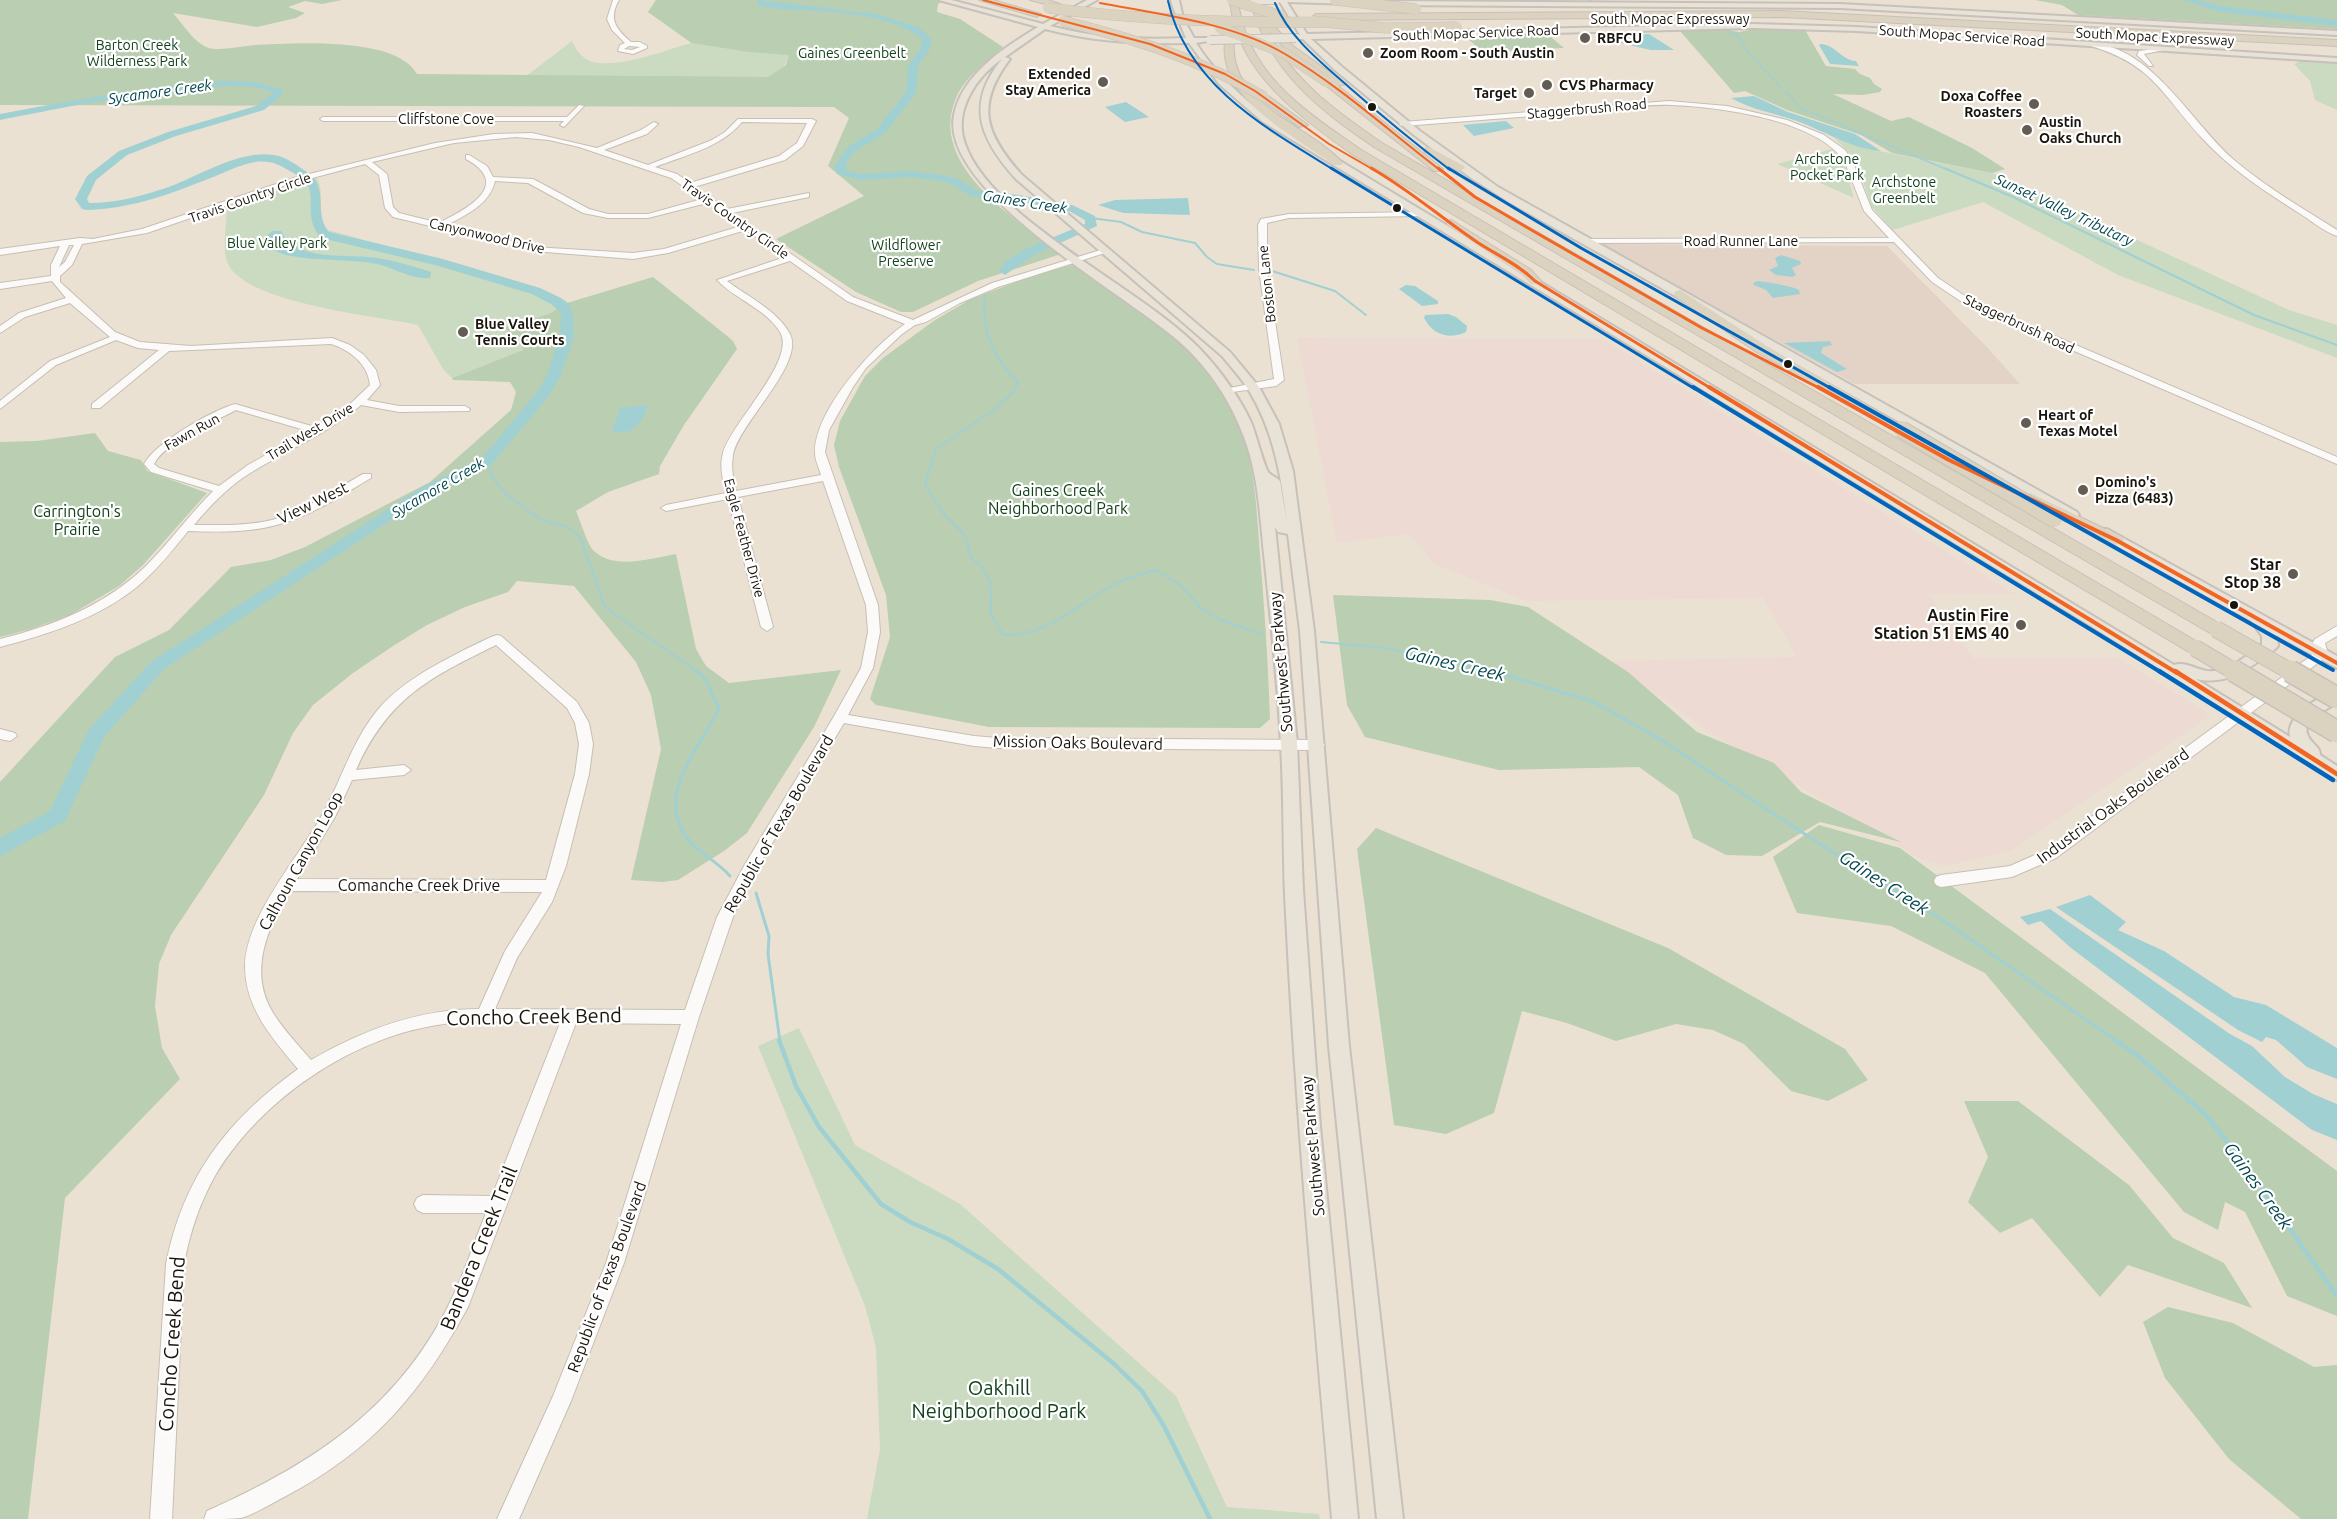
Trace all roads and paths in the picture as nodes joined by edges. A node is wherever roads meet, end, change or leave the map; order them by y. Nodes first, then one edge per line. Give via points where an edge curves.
1 (616, 0) edge
2 (943, 0) edge
3 (983, 0) edge
4 (1003, 0) edge
5 (1034, 0) edge
6 (1077, 0) edge
7 (1084, 0) edge
8 (1093, 0) edge
9 (1104, 0) edge
10 (1183, 0) edge
11 (1233, 0) edge
12 (1254, 0) edge
13 (1276, 0) edge
14 (1282, 0) edge
15 (1335, 0) edge
16 (1175, 1) edge
17 (1312, 1) edge
18 (1052, 6) junction
19 (1887, 8) junction
20 (1299, 9) dead end
21 (1612, 13) junction
22 (1259, 15) junction
23 (1305, 16) dead end
24 (1235, 18) junction
25 (1666, 19) junction
26 (1320, 20) junction
27 (1019, 21) junction
28 (1910, 23) junction
29 (1684, 26) junction
30 (1046, 29) junction
31 (2097, 32) junction
32 (2337, 33) edge
33 (1347, 36) junction
34 (1084, 37) junction
35 (1301, 37) junction
36 (1335, 37) junction
37 (1032, 38) junction
38 (1157, 41) junction
39 (1191, 41) junction
40 (628, 44) dead end
41 (2093, 45) junction
42 (2337, 46) edge
43 (2162, 49) junction
44 (1197, 52) junction
45 (1321, 52) junction
46 (2337, 55) edge
47 (2337, 60) edge
48 (2167, 78) dead end
49 (581, 106) dead end
50 (323, 119) dead end
51 (570, 119) junction
52 (654, 124) dead end
53 (1403, 124) junction
54 (2208, 127) dead end
55 (549, 138) junction
56 (599, 150) junction
57 (470, 157) dead end
58 (367, 162) junction
59 (1338, 163) junction
60 (649, 166) junction
61 (1460, 168) junction
62 (491, 179) junction
63 (1401, 185) junction
64 (689, 186) junction
65 (806, 195) dead end
66 (709, 200) junction
67 (1477, 200) junction
68 (726, 212) junction
69 (1421, 214) junction
70 (1463, 217) junction
71 (440, 226) junction
72 (2337, 226) edge
73 (748, 227) junction
74 (2337, 234) edge
75 (1896, 240) junction
76 (79, 241) junction
77 (1585, 241) junction
78 (66, 243) junction
79 (1107, 251) junction
80 (0, 252) edge
81 (791, 258) junction
82 (1075, 259) junction
83 (56, 277) junction
84 (1535, 281) junction
85 (0, 286) edge
86 (1680, 294) junction
87 (73, 299) junction
88 (912, 323) junction
89 (0, 330) edge
90 (117, 337) junction
91 (166, 348) junction
92 (1253, 387) junction
93 (1228, 391) junction
94 (361, 402) junction
95 (0, 406) edge
96 (96, 406) dead end
97 (465, 409) dead end
98 (314, 430) junction
99 (2337, 461) edge
100 (1261, 473) junction
101 (367, 476) dead end
102 (826, 477) junction
103 (220, 490) junction
104 (733, 495) junction
105 (666, 508) dead end
106 (185, 528) junction
107 (1295, 530) junction
108 (2116, 540) junction
109 (2228, 620) junction
110 (767, 627) dead end
111 (2337, 630) edge
112 (0, 643) edge
113 (2133, 645) junction
114 (2330, 654) edge
115 (2337, 663) edge
116 (2337, 691) edge
117 (2337, 697) edge
118 (2240, 714) junction
119 (840, 718) junction
120 (2337, 732) edge
121 (1289, 744) junction
122 (1318, 745) junction
123 (2337, 768) edge
124 (404, 770) dead end
125 (2337, 774) edge
126 (346, 776) junction
127 (1941, 881) dead end
128 (287, 885) junction
129 (551, 886) junction
130 (484, 1016) junction
131 (571, 1016) junction
132 (691, 1017) junction
133 (309, 1070) junction
134 (423, 1204) dead end
135 (498, 1205) junction
136 (161, 1519) edge
137 (215, 1519) edge
138 (508, 1519) edge
139 (1345, 1519) edge
140 (1390, 1519) edge

1 - 40 street via 609,11 610,21
2 - 27 main road, South Mopac Service Road
3 - 63 highway, bridge via 1175,53 1225,74 1329,144
4 - 18 highway, South Mopac Expressway
5 - 18 highway, South Mopac Expressway
6 - 27 main road via 1042,19
7 - 67 highway, bridge via 1174,16 1237,33 1284,53
8 - 30 main road, Southwest Parkway
9 - 30 main road, Southwest Parkway
10 - 16 main road
11 - 24 highway
11 - 25 highway, bridge via 1273,14 1386,28
12 - 13 main road, South Mopac Service Road, bridge
12 - 22 highway
13 - 14 main road, South Mopac Service Road
14 - 17 main road, South Mopac Service Road
14 - 35 main road
15 - 21 highway, bridge via 1416,9
16 - 39 main road
17 - 19 main road, South Mopac Service Road
17 - 20 main road
18 - 26 highway, South Mopac Expressway, bridge via 1174,21
19 - 31 highway
19 - 32 main road, South Mopac Service Road
21 - 26 highway, South Mopac Expressway
21 - 31 highway, South Mopac Expressway via 1832,15
22 - 61 highway via 1290,48 1433,153
22 - 67 highway via 1261,28 1276,55 1325,106 1378,145
23 - 36 main road via 1315,32
24 - 59 highway via 1229,51 1240,83 1267,112
24 - 70 highway via 1263,70 1310,117
25 - 26 highway, South Mopac Expressway
25 - 28 highway, South Mopac Expressway
27 - 30 main road, South Mopac Service Road
27 - 37 main road via 1030,28
28 - 29 highway via 1745,22
28 - 31 highway, South Mopac Expressway
29 - 33 main road, South Mopac Service Road
29 - 41 main road, South Mopac Service Road via 1812,27
30 - 34 main road, South Mopac Service Road
30 - 37 main road, Southwest Parkway
31 - 42 highway, South Mopac Expressway
31 - 46 highway
33 - 36 main road, South Mopac Service Road
33 - 45 main road via 1327,42
34 - 37 main road
34 - 38 main road, South Mopac Service Road
35 - 36 main road, South Mopac Service Road
35 - 39 main road, South Mopac Service Road, bridge
35 - 45 main road
37 - 79 main road, Southwest Parkway via 1000,65 989,84 983,112 989,140 1019,177
37 - 82 main road, Southwest Parkway via 988,65 970,85 960,107 957,134 972,171 996,199
38 - 39 main road, South Mopac Service Road
38 - 44 main road
39 - 44 main road
41 - 43 main road, South Mopac Service Road
41 - 74 street via 2118,51 2141,66 2171,92 2221,153
43 - 47 main road, South Mopac Service Road
43 - 48 street via 2140,54
44 - 59 main road via 1241,101
45 - 53 main road
49 - 51 street
50 - 51 street, Cliffstone Cove
51 - 55 street
52 - 56 street
53 - 61 main road
53 - 75 street, Staggerbrush Road via 1658,104 1707,105 1758,114 1808,130 1838,148 1848,160 1864,204
54 - 72 street via 2251,168
55 - 56 street, Travis Country Circle
55 - 58 street, Travis Country Circle via 450,142
56 - 60 street, Travis Country Circle
57 - 62 street via 488,171
58 - 71 street, Canyonwood Drive via 383,174 390,210
58 - 76 street, Travis Country Circle via 268,188 170,225
59 - 69 main road
60 - 64 street, Travis Country Circle
60 - 64 street via 715,142 740,120 812,121 800,144 782,158
61 - 77 main road
62 - 66 street via 530,181 586,211 608,216 648,216
62 - 71 street via 488,191 479,201
63 - 70 highway
63 - 84 highway
64 - 66 street, Travis Country Circle
65 - 68 street
66 - 68 street, Travis Country Circle
67 - 108 highway via 1702,328 1797,375 1949,460
67 - 109 highway
68 - 73 street, Travis Country Circle
69 - 84 main road
69 - 92 street, Boston Lane via 1289,216 1264,221 1263,269 1279,380
70 - 120 highway, bridge
71 - 73 street, Canyonwood Drive via 533,249 633,256 656,254
73 - 81 street, Travis Country Circle
75 - 77 street, Road Runner Lane
75 - 99 street, Staggerbrush Road via 1935,280 1984,310
76 - 78 street, Travis Country Circle
76 - 83 street via 69,263
77 - 86 main road
78 - 80 street, Travis Country Circle
78 - 83 street via 55,265
79 - 82 street, Republic of Texas Boulevard
79 - 92 main road, Southwest Parkway via 1210,338
81 - 88 street, Travis Country Circle via 850,299
81 - 104 street, Eagle Feather Drive via 721,280 777,324 785,333 788,347 784,361 728,453 726,472
82 - 88 street, Republic of Texas Boulevard via 994,285
82 - 93 main road, Southwest Parkway via 1184,340
83 - 85 street
83 - 87 street, Trail West Drive via 56,283
84 - 113 main road
86 - 108 main road
86 - 109 highway, bridge via 1760,348
87 - 89 street via 22,315
87 - 90 street, Trail West Drive
88 - 102 street, Republic of Texas Boulevard via 862,366 827,422 820,452
90 - 91 street, Trail West Drive
90 - 95 street via 53,363
91 - 94 street, Trail West Drive via 317,340 343,344 355,352 375,377 372,391
91 - 96 street
92 - 93 street, Boston Lane
92 - 107 main road, Southwest Parkway via 1284,455
93 - 100 main road, Southwest Parkway via 1252,441
94 - 97 street via 399,409
94 - 98 street, Trail West Drive
98 - 103 street, Trail West Drive
98 - 103 street, Fawn Run via 235,407 159,450 149,460 155,470
100 - 107 main road via 1273,481 1282,529
100 - 121 main road, Southwest Parkway
101 - 106 street, View West via 277,522 251,527
102 - 104 street
102 - 119 street, Republic of Texas Boulevard via 869,596 874,622 867,668
103 - 106 street, Trail West Drive
104 - 105 street
104 - 110 street, Eagle Feather Drive
106 - 112 street, Trail West Drive via 143,576 111,600 55,627
107 - 122 main road, Southwest Parkway
108 - 109 main road
109 - 113 main road via 2259,623 2271,641 2270,646 2230,674 2195,674
109 - 114 main road
109 - 116 highway
109 - 117 highway, bridge
111 - 114 street via 2319,642
113 - 118 main road
114 - 115 main road
114 - 118 street, Industrial Oaks Boulevard
117 - 123 main road via 2302,718 2296,731 2305,746
118 - 125 main road
118 - 127 street, Industrial Oaks Boulevard via 2051,854 2012,871
119 - 121 street, Mission Oaks Boulevard via 998,743
119 - 132 street, Republic of Texas Boulevard via 737,892
121 - 122 street, Mission Oaks Boulevard
121 - 139 main road, Southwest Parkway via 1303,1019
122 - 140 main road, Southwest Parkway via 1339,1046
124 - 126 street
126 - 128 street, Calhoun Canyon Loop via 329,816
126 - 129 street, Calhoun Canyon Loop via 367,732 393,701 426,676 497,639 565,696 582,723 586,744 583,766 564,850
128 - 129 street, Comanche Creek Drive
128 - 133 street, Calhoun Canyon Loop via 257,941 254,987 267,1017
129 - 130 street, Calhoun Canyon Loop via 510,955
130 - 131 street, Concho Creek Bend
130 - 133 street, Concho Creek Bend via 444,1017 405,1026 362,1041
131 - 132 street, Concho Creek Bend
131 - 135 street, Bandera Creek Trail
132 - 138 street, Republic of Texas Boulevard via 615,1263 561,1401
133 - 136 street, Concho Creek Bend via 240,1129 212,1166 187,1215 175,1264
134 - 135 street
135 - 137 street, Bandera Creek Trail via 452,1318 399,1397 358,1436 310,1472

